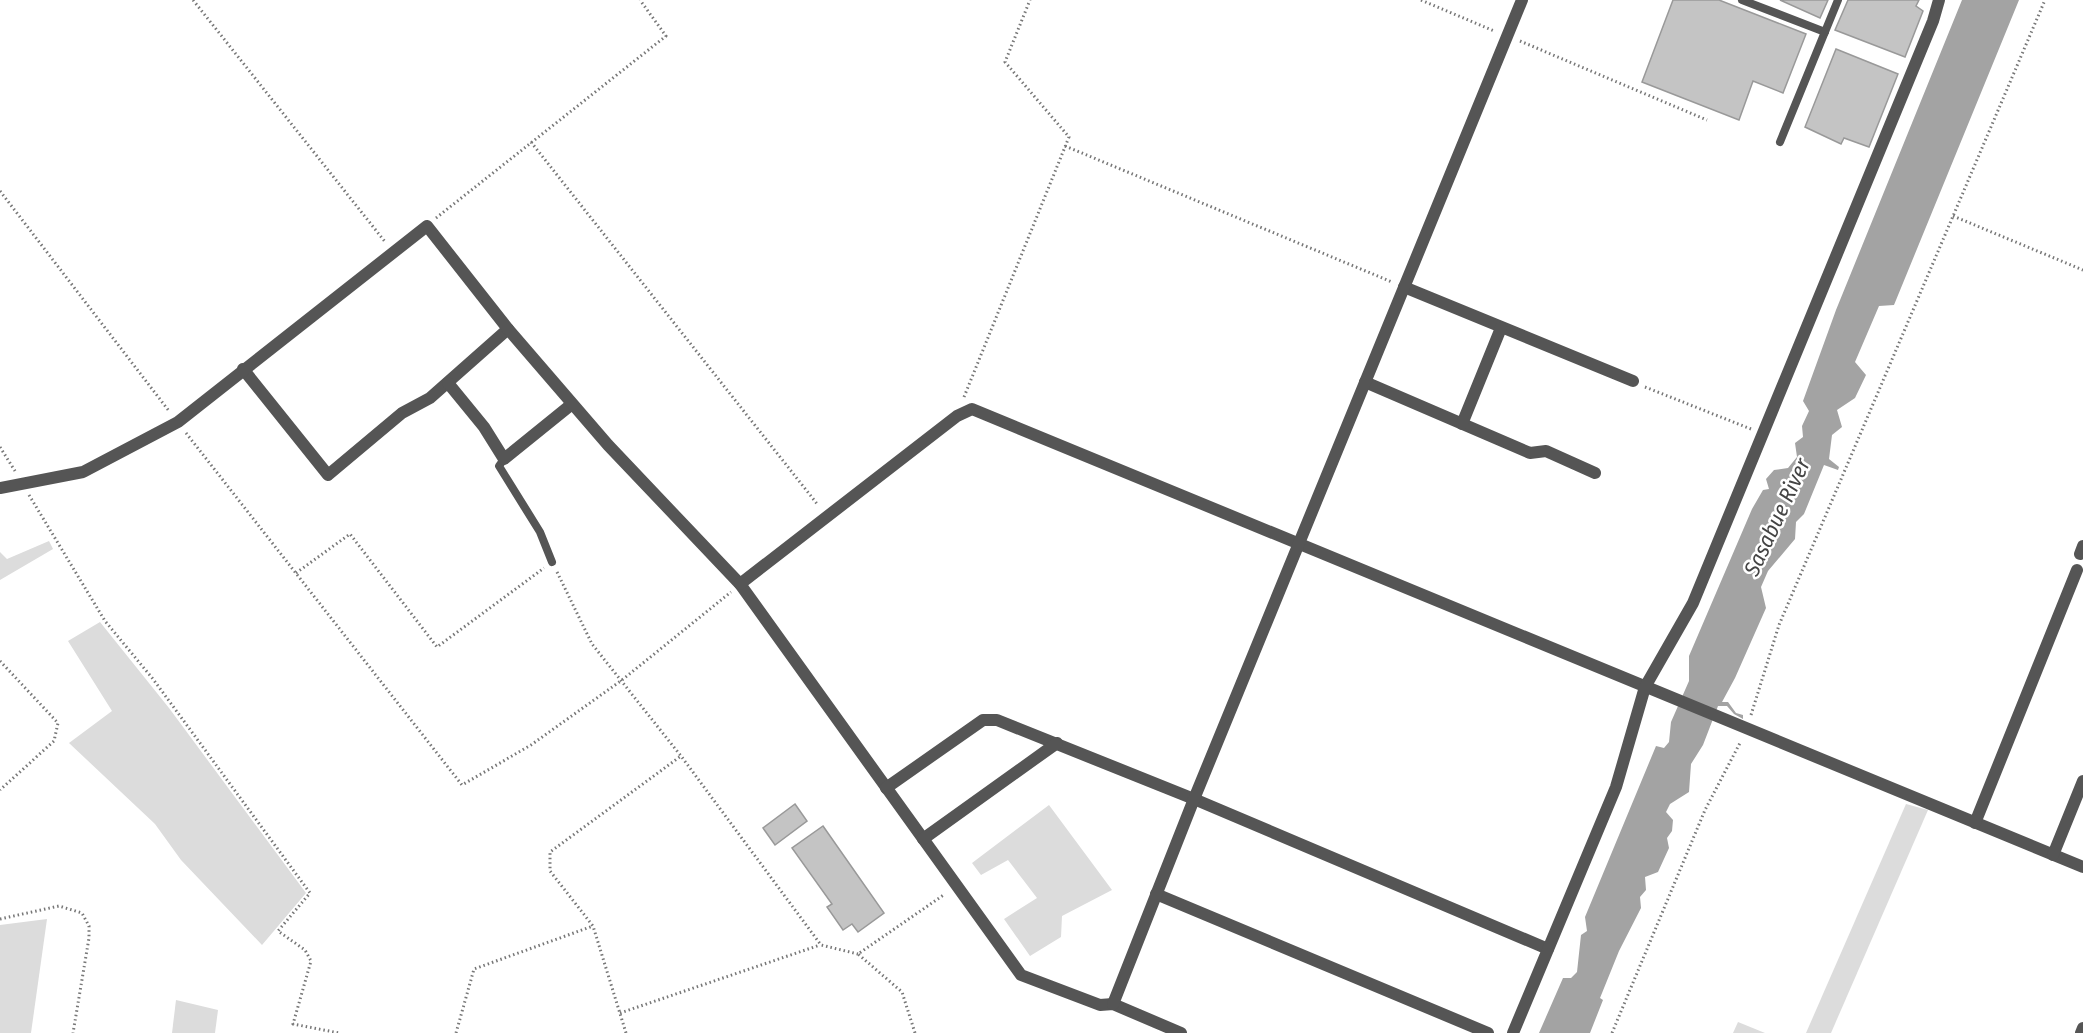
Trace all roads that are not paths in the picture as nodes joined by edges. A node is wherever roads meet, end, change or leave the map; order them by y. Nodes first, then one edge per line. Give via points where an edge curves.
1 (1522, 0) edge
2 (1742, 0) edge
3 (1838, 0) edge
4 (1939, 0) edge
5 (1825, 32) junction
6 (1780, 142) dead end
7 (1404, 287) junction
8 (1501, 328) junction
9 (508, 329) junction
10 (243, 369) junction
11 (1633, 381) road end
12 (1365, 382) junction
13 (448, 383) junction
14 (572, 404) junction
15 (1462, 424) junction
16 (504, 459) junction
17 (1595, 473) dead end
18 (0, 488) edge
19 (1299, 543) junction
20 (552, 562) road end
21 (2077, 570) dead end
22 (740, 584) junction
23 (1649, 689) junction
24 (1057, 743) junction
25 (2083, 781) edge
26 (886, 788) junction
27 (1194, 799) junction
28 (1975, 823) junction
29 (922, 839) junction
30 (2053, 855) junction
31 (2083, 867) edge
32 (1156, 894) junction
33 (1548, 949) junction
34 (1113, 1004) junction
35 (2083, 1028) edge
36 (1181, 1033) edge
37 (1488, 1033) edge
38 (1513, 1033) edge
39 (2081, 1033) edge

1 - 7 street
2 - 5 lane
3 - 5 lane
4 - 23 street via 1694,603
5 - 6 lane
7 - 8 street
7 - 12 street
8 - 11 street
8 - 15 street
9 - 10 street via 427,226
9 - 13 street
9 - 14 street
10 - 13 street via 328,475 402,412 430,398
10 - 18 street via 178,422 83,472
12 - 15 street
12 - 19 street
13 - 16 street
14 - 16 street
14 - 22 street
15 - 17 street via 1530,453 1546,451
16 - 20 lane via 499,466 540,532
19 - 22 street via 972,409 957,416
19 - 23 street
19 - 27 street
21 - 28 street
22 - 26 street
23 - 28 street
23 - 33 street via 1616,786
24 - 26 street via 997,720 983,720
24 - 27 street
24 - 29 street
25 - 30 street
26 - 29 street
27 - 32 street
27 - 33 street
28 - 30 street
29 - 34 street via 1021,975 1100,1005
30 - 31 street
32 - 34 street
32 - 37 street
33 - 38 street
34 - 36 street
35 - 39 street

